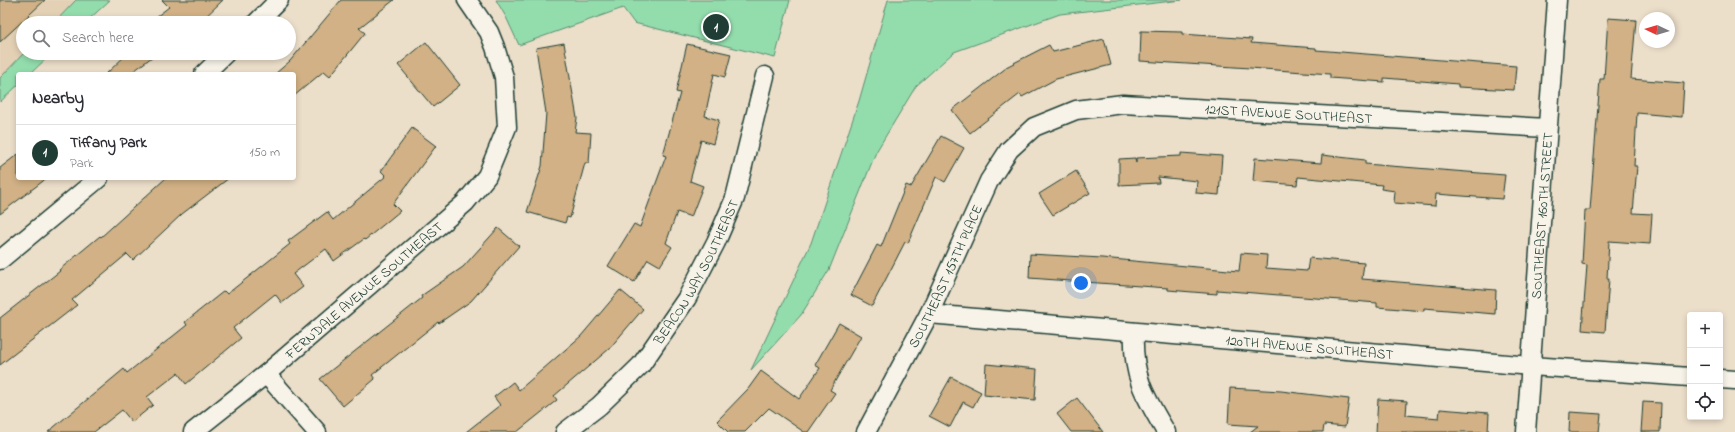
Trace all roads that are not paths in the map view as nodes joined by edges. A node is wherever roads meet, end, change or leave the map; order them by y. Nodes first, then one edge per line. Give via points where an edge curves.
1 (280, 0) edge
2 (467, 0) edge
3 (1556, 0) edge
4 (263, 16) edge
5 (219, 60) edge
6 (206, 72) edge
7 (765, 76) dead end
8 (1034, 127) joint
9 (1547, 128) junction
10 (97, 180) edge
11 (0, 260) edge
12 (929, 314) junction
13 (1134, 332) junction
14 (1531, 366) junction
15 (266, 374) junction
16 (1687, 377) edge
17 (1723, 379) edge
18 (1735, 380) edge
19 (193, 432) edge
20 (317, 432) edge
21 (565, 432) edge
22 (866, 432) edge
23 (1166, 432) edge
24 (1526, 432) edge

1 - 4 street
2 - 15 street, FERNDALE AVENUE SOUTHEAST via 488,32 504,77 507,127 488,176 464,204
3 - 9 street, SOUTHEAST 160TH STREET
5 - 6 street
7 - 21 street, BEACON WAY SOUTHEAST via 735,198 687,298 641,365 599,406
8 - 9 street, 121ST AVENUE SOUTHEAST via 1076,110 1123,104
8 - 12 street, SOUTHEAST 157TH PLACE via 1009,150 989,181
9 - 14 street, SOUTHEAST 160TH STREET
10 - 11 street
12 - 13 street, 120TH AVENUE SOUTHEAST
12 - 22 street, SOUTHEAST 157TH PLACE
13 - 14 street, 120TH AVENUE SOUTHEAST
13 - 23 street via 1133,353 1136,372 1144,395
14 - 16 street, 120TH AVENUE SOUTHEAST
14 - 24 street, SOUTHEAST 160TH STREET
15 - 19 street, FERNDALE AVENUE SOUTHEAST
15 - 20 street
17 - 18 street

